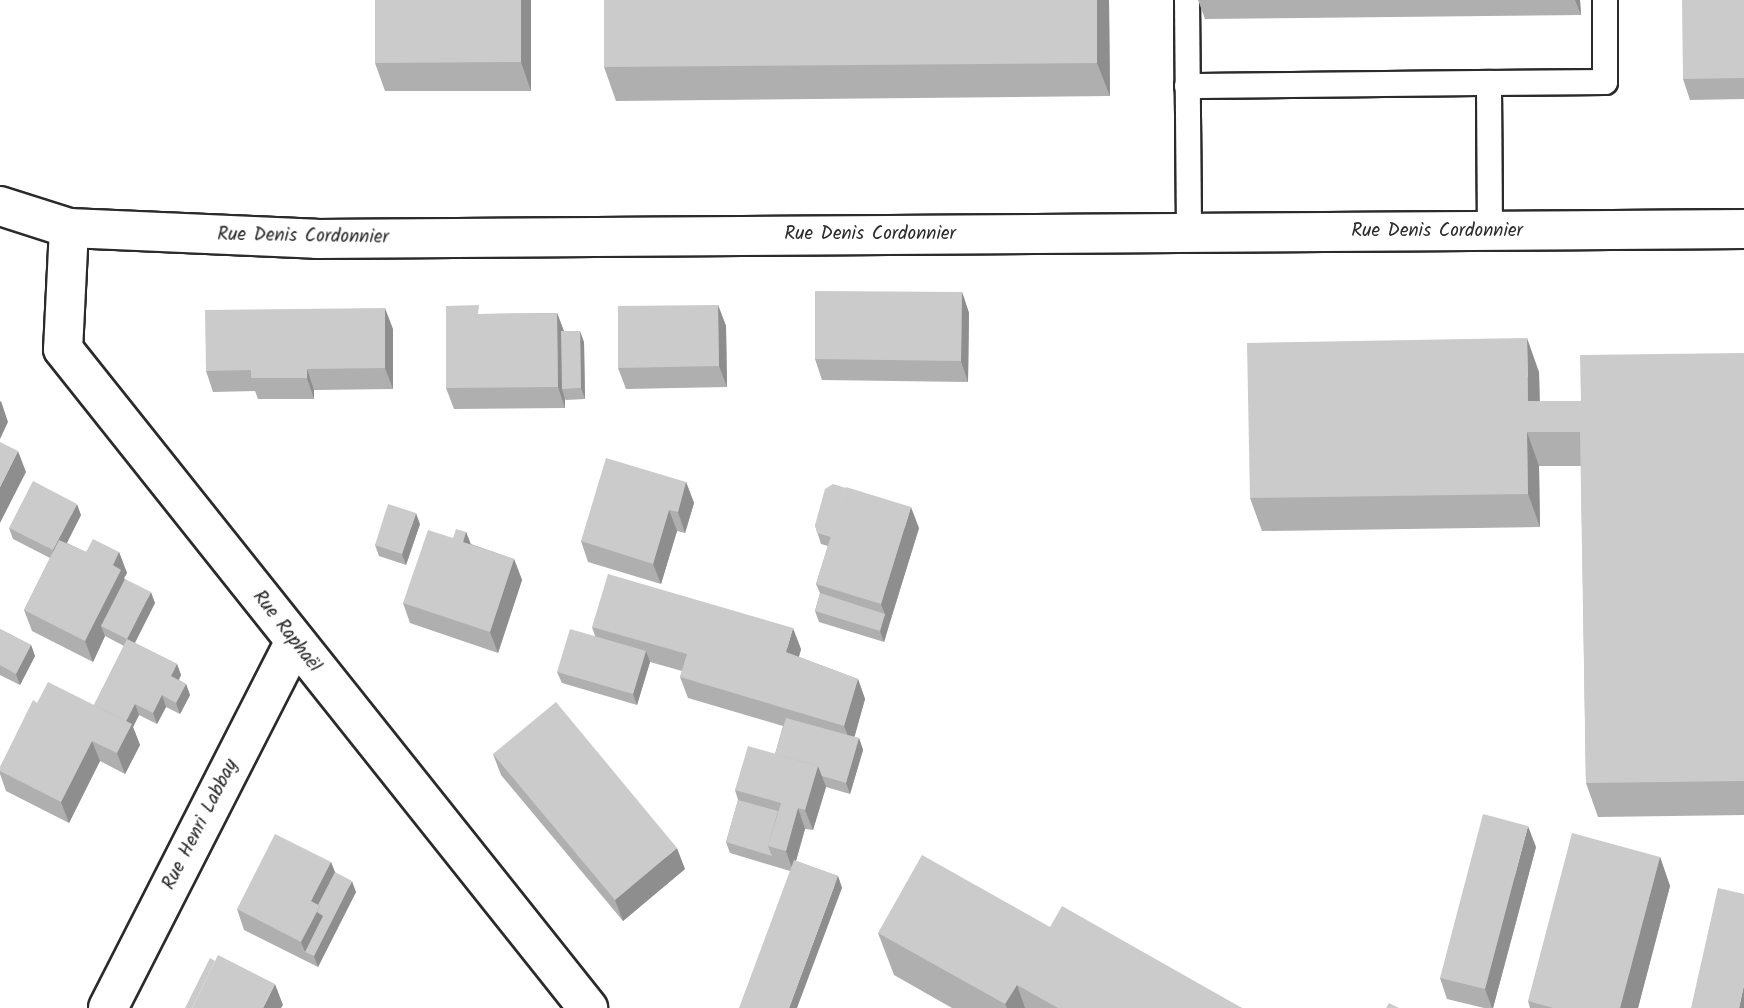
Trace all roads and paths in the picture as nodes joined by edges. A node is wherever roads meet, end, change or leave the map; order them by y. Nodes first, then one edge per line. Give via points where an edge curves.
1 (1187, 0) edge
2 (1605, 0) edge
3 (1489, 83) junction
4 (1188, 86) junction
5 (0, 206) edge
6 (69, 228) junction
7 (1744, 229) edge
8 (1490, 232) junction
9 (1189, 233) junction
10 (294, 643) junction
11 (108, 1008) edge
12 (588, 1008) edge

1 - 4 lane
2 - 3 lane via 1605,82
3 - 4 lane
3 - 8 lane
4 - 9 lane
5 - 6 street, Rue Denis Cordonnier
6 - 9 street, Rue Denis Cordonnier via 316,239
6 - 10 street, Rue Raphaël via 63,349
7 - 8 street, Rue Denis Cordonnier
8 - 9 street, Rue Denis Cordonnier
10 - 11 street, Rue Henri Labbay
10 - 12 street, Rue Raphaël

